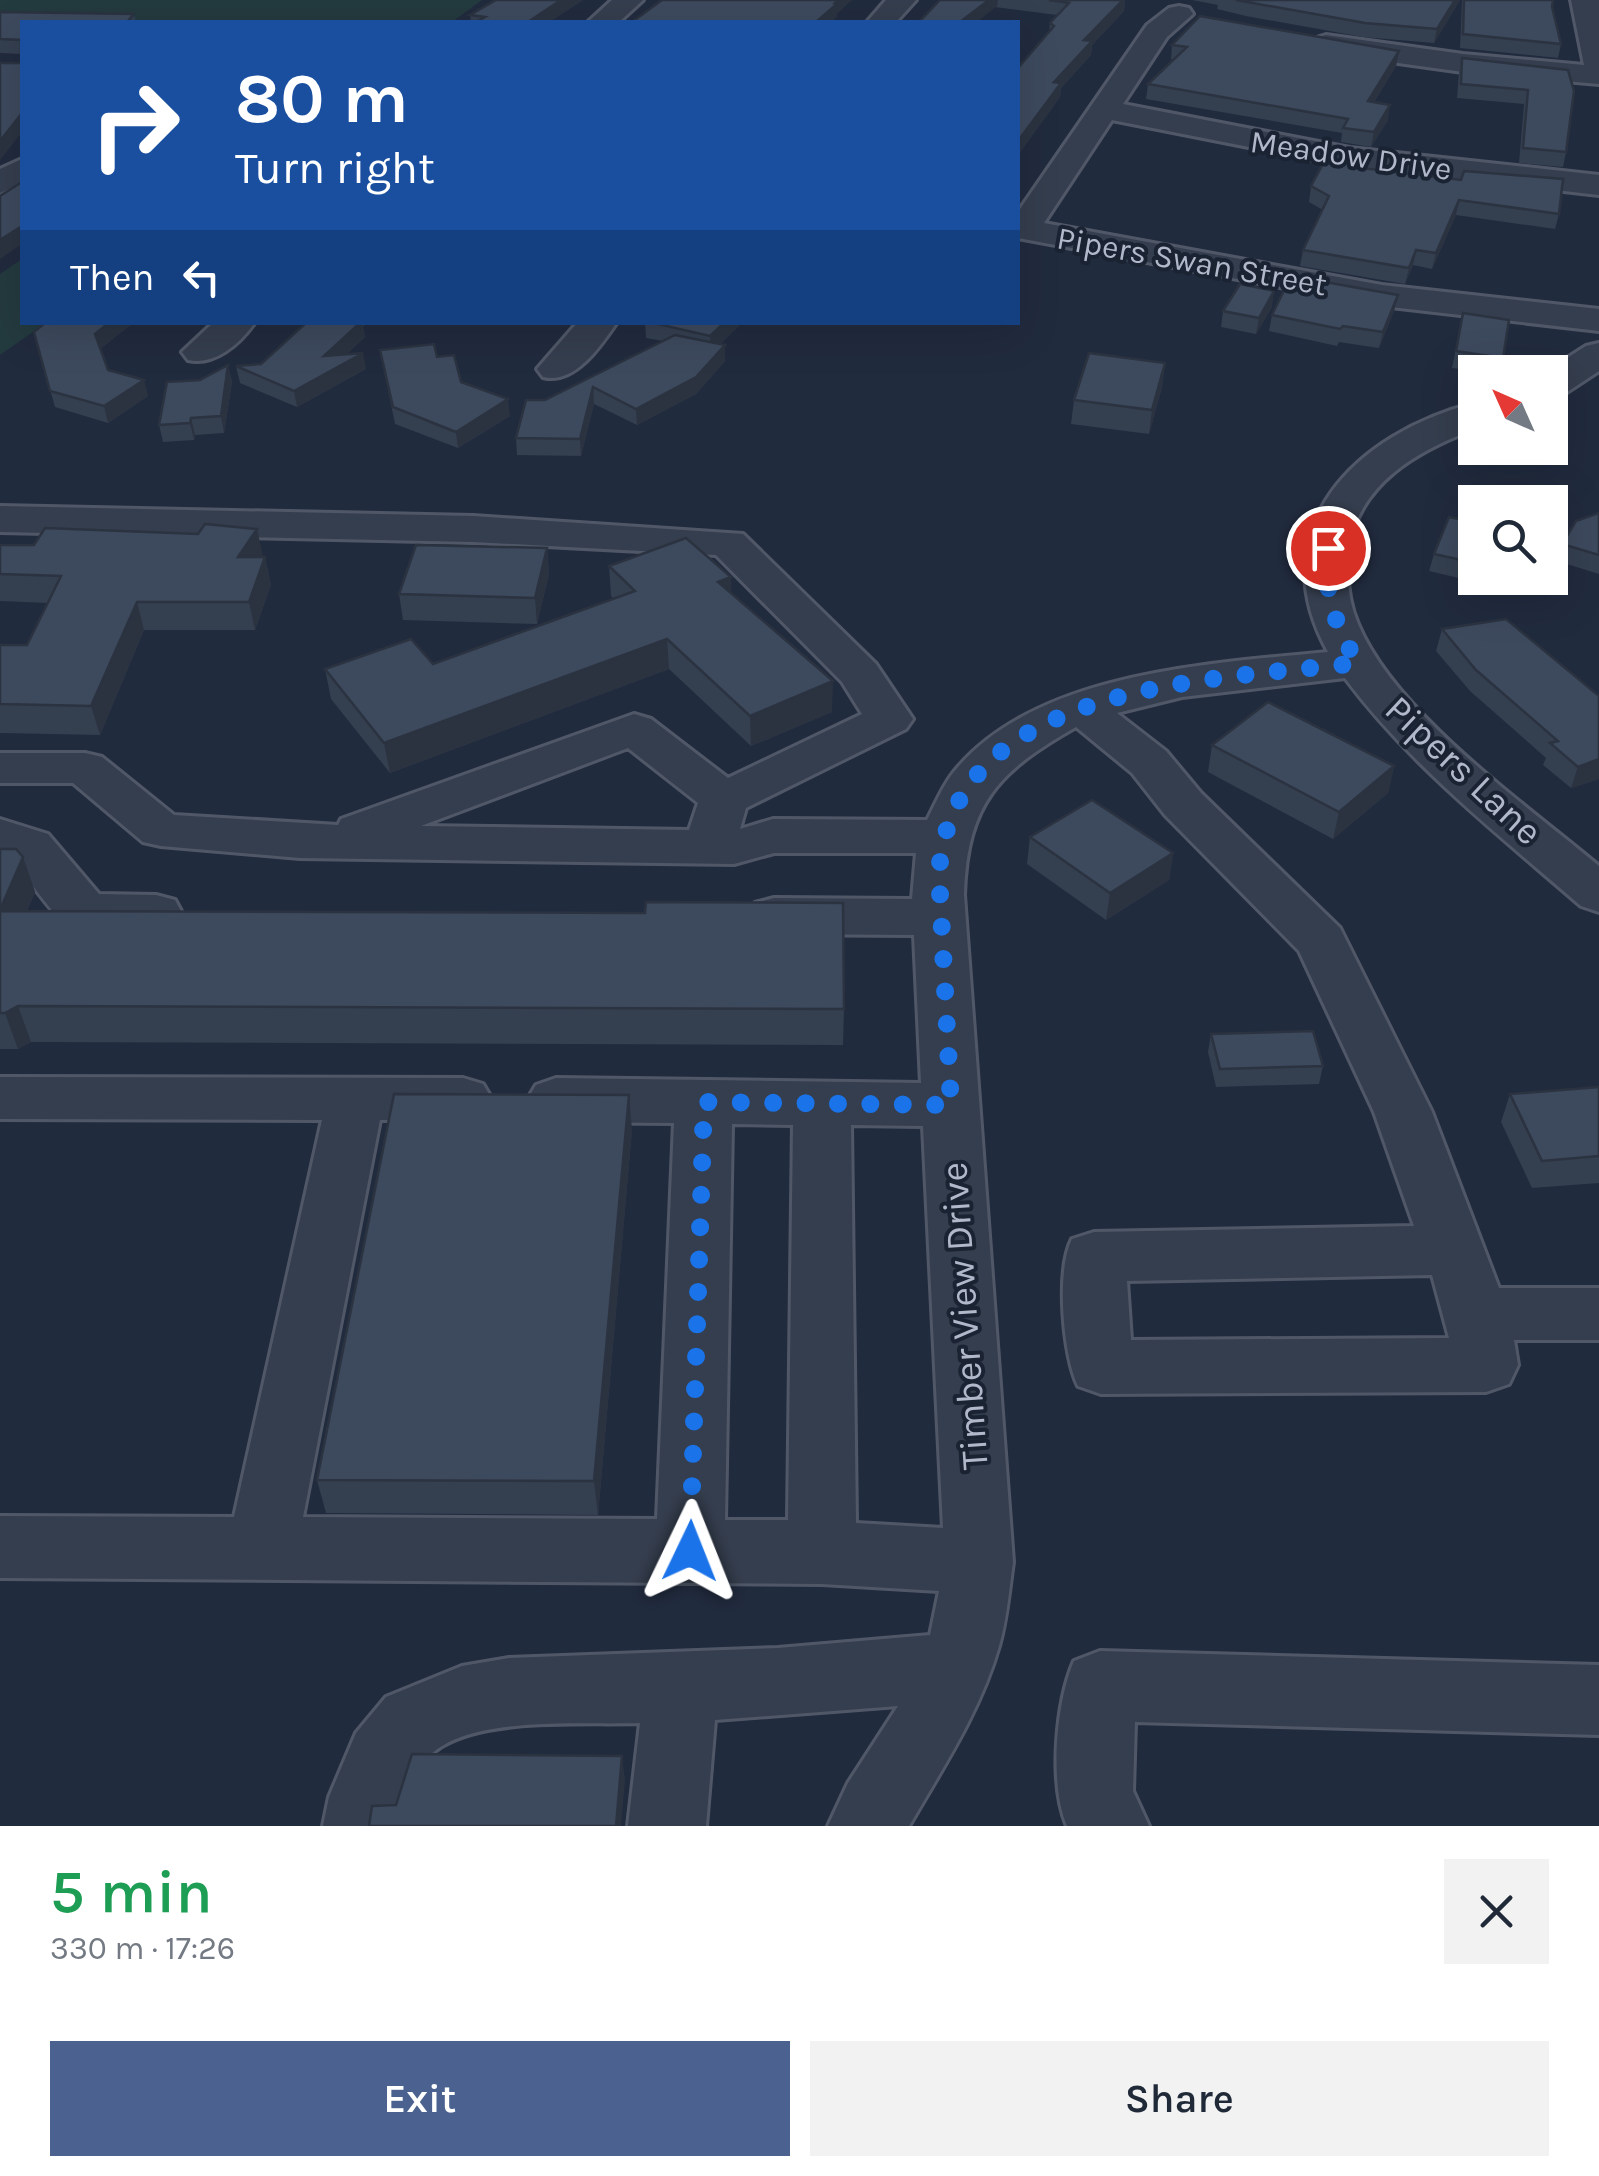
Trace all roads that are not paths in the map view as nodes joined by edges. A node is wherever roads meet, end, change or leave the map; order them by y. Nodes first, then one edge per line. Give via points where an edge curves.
1 (630, 0) edge
2 (902, 0) edge
3 (1585, 0) edge
4 (1148, 5) dead end
5 (605, 20) edge
6 (884, 20) edge
7 (1302, 40) edge
8 (1599, 66) edge
9 (1599, 75) edge
10 (1106, 108) junction
11 (1599, 186) edge
12 (1599, 320) edge
13 (233, 325) edge
14 (597, 325) edge
15 (200, 352) dead end
16 (1599, 354) edge
17 (556, 369) dead end
18 (1568, 374) edge
19 (1458, 422) edge
20 (0, 520) edge
21 (1358, 663) junction
22 (1064, 715) junction
23 (0, 768) edge
24 (722, 831) junction
25 (0, 835) edge
26 (330, 842) junction
27 (941, 876) junction
28 (1599, 894) edge
29 (204, 913) edge
30 (721, 916) edge
31 (0, 1098) edge
32 (356, 1098) junction
33 (704, 1102) junction
34 (822, 1103) junction
35 (951, 1105) junction
36 (1454, 1250) junction
37 (1477, 1314) junction
38 (1599, 1314) edge
39 (0, 1547) edge
40 (262, 1548) junction
41 (690, 1551) junction
42 (822, 1552) junction
43 (978, 1562) junction
44 (955, 1669) junction
45 (681, 1686) junction
46 (1599, 1700) edge
47 (362, 1826) edge
48 (667, 1826) edge
49 (684, 1826) edge
50 (867, 1826) edge
51 (1110, 1826) edge

1 - 5 street
2 - 6 street
3 - 8 street
4 - 10 street via 1191,17 1157,31
7 - 9 street
10 - 11 street, Meadow Drive via 1300,149
10 - 12 street, Pipers Swan Street via 1023,229 1284,280
13 - 15 street
14 - 17 street
16 - 18 street
19 - 21 street, Pipers Lane via 1387,458 1338,513 1328,548 1328,598
20 - 24 street via 473,529 728,544 860,674 889,719
21 - 22 street, Timber View Drive via 1176,685
21 - 28 street, Pipers Lane via 1404,719
22 - 27 street, Timber View Drive via 981,772 957,804
22 - 36 street via 1122,780 1182,804 1321,941 1404,1112
23 - 26 street via 85,768 161,830
24 - 26 street
24 - 26 street via 634,729
24 - 27 street via 775,863
25 - 29 street via 30,846 85,912
27 - 30 street
27 - 35 street, Timber View Drive
31 - 32 street
32 - 33 street
32 - 40 street
33 - 34 street
33 - 41 street
34 - 35 street
34 - 42 street
35 - 43 street, Timber View Drive
36 - 37 street
36 - 37 street via 1094,1258 1101,1367 1486,1365
37 - 38 street
39 - 40 street
40 - 41 street
41 - 42 street
42 - 43 street
43 - 44 street, Timber View Drive via 972,1617
44 - 45 street
44 - 50 street, Timber View Drive
45 - 47 street via 509,1693 462,1701 412,1722 383,1758
45 - 48 street
46 - 51 street via 1100,1686 1094,1800
48 - 49 street

